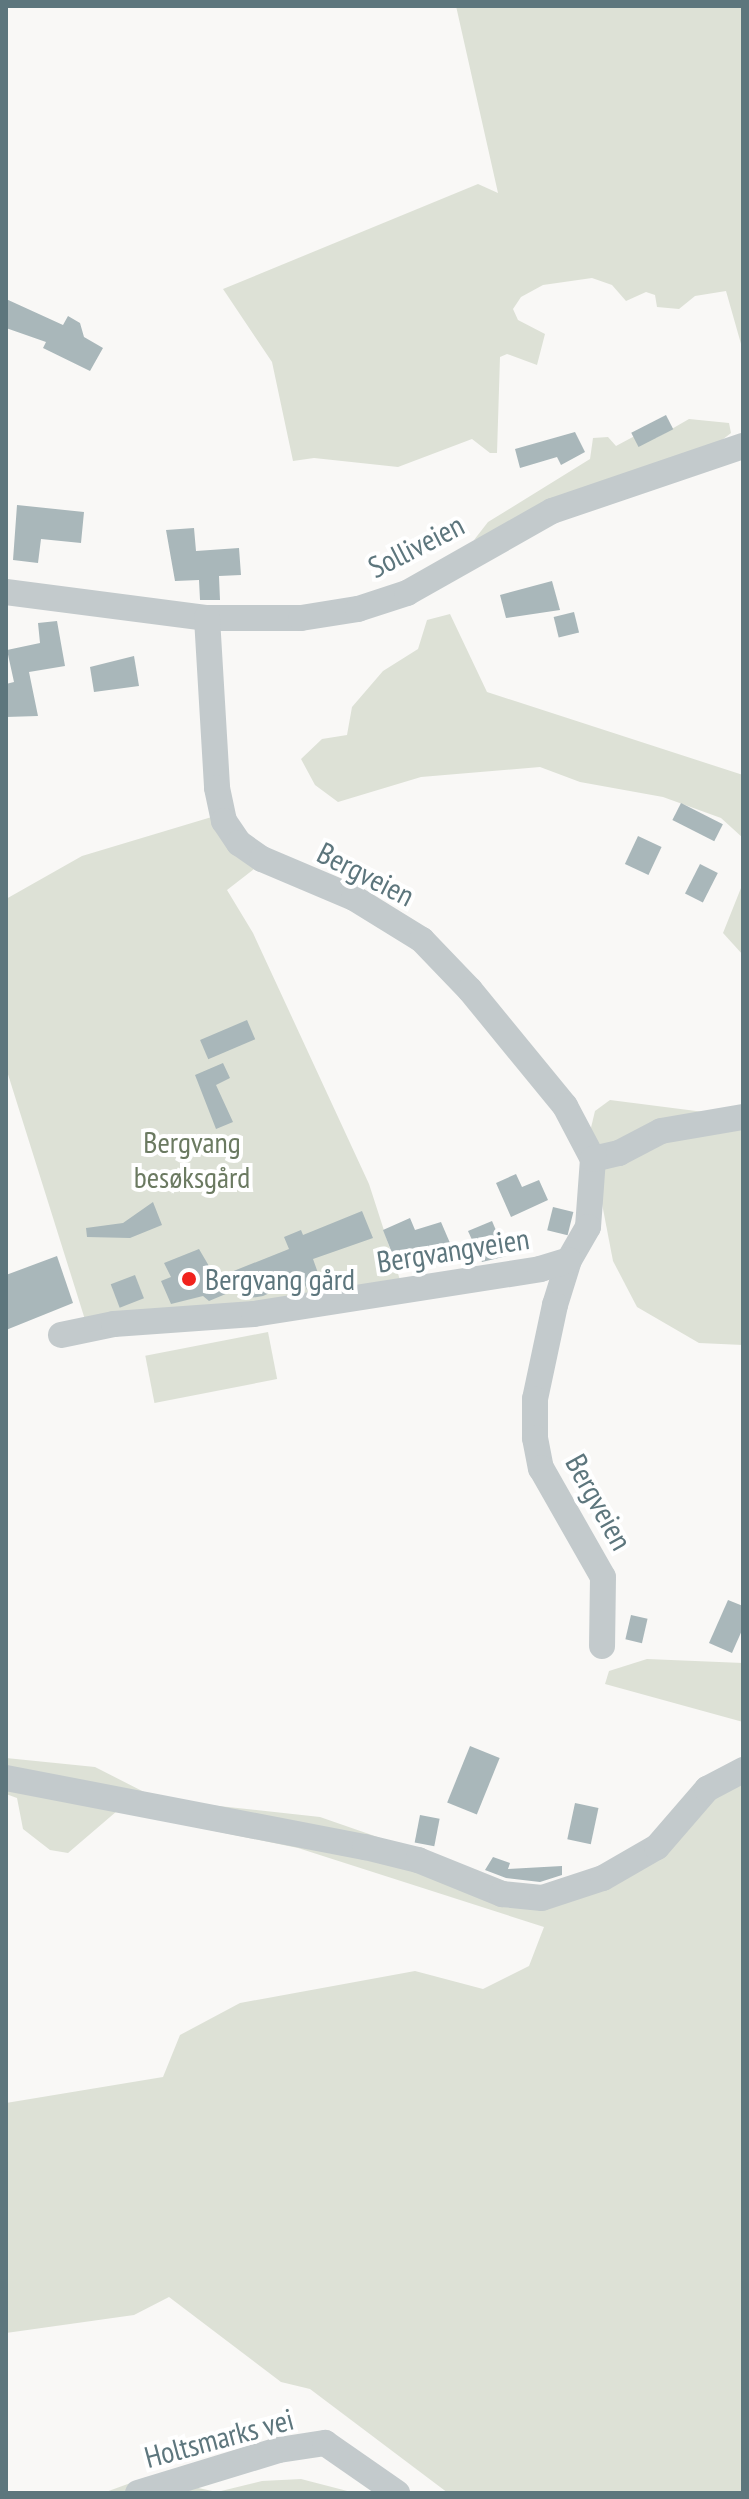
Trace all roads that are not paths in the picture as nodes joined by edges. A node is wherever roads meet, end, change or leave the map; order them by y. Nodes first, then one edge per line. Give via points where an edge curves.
1 (743, 446) edge
2 (6, 592) edge
3 (207, 618) junction
4 (743, 1117) edge
5 (593, 1159) junction
6 (569, 1260) junction
7 (61, 1335) dead end
8 (602, 1646) dead end
9 (743, 1770) edge
10 (6, 1778) edge
11 (138, 2493) edge
12 (397, 2493) edge

1 - 3 street, Solliveien via 552,511 407,593 370,605 301,618
2 - 3 street, Solliveien
3 - 5 street, Bergveien via 217,788 224,821 239,843 262,859 354,898 422,940 565,1106
4 - 5 street via 661,1131 619,1153
5 - 6 street, Bergveien via 588,1227
6 - 7 street, Bergvangveien via 254,1314 114,1324
6 - 8 street, Bergveien via 535,1399 535,1438 541,1468 603,1577
9 - 10 street via 707,1789 657,1847 603,1878 542,1898 502,1894 418,1860 365,1847
11 - 12 street, Holtsmarks vei via 279,2450 325,2443

